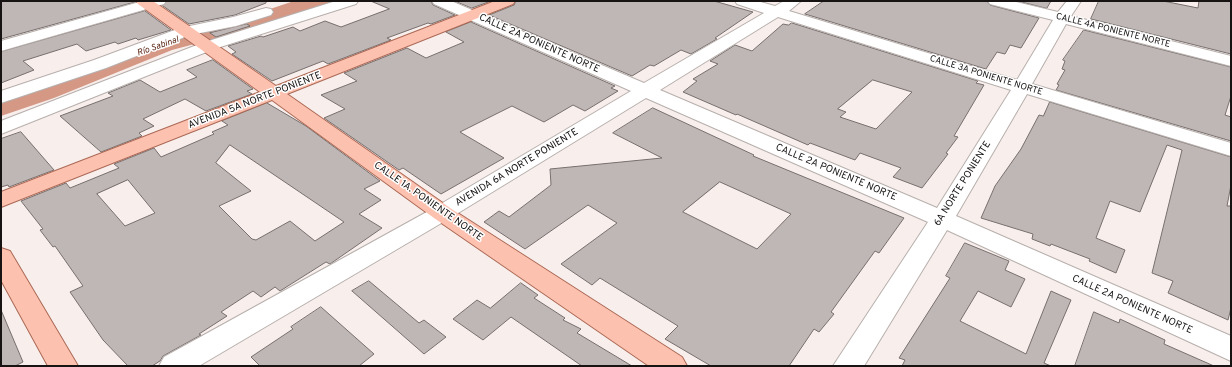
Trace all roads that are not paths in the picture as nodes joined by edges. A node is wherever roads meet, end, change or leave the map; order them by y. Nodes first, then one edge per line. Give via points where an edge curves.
1 (303, 1) edge
2 (351, 1) edge
3 (439, 1) edge
4 (508, 1) edge
5 (742, 1) edge
6 (995, 1) edge
7 (1028, 1) edge
8 (150, 2) edge
9 (785, 6) edge
10 (1068, 10) edge
11 (472, 14) junction
12 (195, 37) junction
13 (1, 46) edge
14 (1231, 49) edge
15 (1231, 61) edge
16 (1022, 88) junction
17 (645, 91) junction
18 (275, 94) junction
19 (1, 97) edge
20 (1, 128) edge
21 (1231, 150) edge
22 (1, 200) edge
23 (442, 213) junction
24 (942, 219) junction
25 (1, 257) edge
26 (1231, 349) edge
27 (63, 366) edge
28 (174, 366) edge
29 (672, 366) edge
30 (848, 366) edge

1 - 12 street via 236,21
2 - 12 street
3 - 11 street, CALLE 2A PONIENTE NORTE
4 - 11 main road, AVENIDA 5A NORTE PONIENTE
5 - 9 street, CALLE 3A PONIENTE NORTE
6 - 10 street, CALLE 4A PONIENTE NORTE
7 - 10 street, CALLE 4A PONIENTE NORTE
8 - 12 main road, CALLE 1A. PONIENTE NORTE
8 - 13 street
9 - 16 street, CALLE 3A PONIENTE NORTE
9 - 17 street, AVENIDA 6A NORTE PONIENTE
10 - 14 street, CALLE 4A PONIENTE NORTE
10 - 15 street, CALLE 4A PONIENTE NORTE
10 - 16 street, 6A NORTE PONIENTE
11 - 17 street, CALLE 2A PONIENTE NORTE
11 - 18 main road, AVENIDA 5A NORTE PONIENTE
12 - 18 main road, CALLE 1A. PONIENTE NORTE
12 - 19 street via 100,64
12 - 20 street
16 - 21 street, CALLE 3A PONIENTE NORTE
16 - 24 street, 6A NORTE PONIENTE
17 - 23 street, AVENIDA 6A NORTE PONIENTE
17 - 24 street, CALLE 2A PONIENTE NORTE
18 - 22 main road, AVENIDA 5A NORTE PONIENTE
18 - 23 main road, CALLE 1A. PONIENTE NORTE
23 - 28 street, AVENIDA 6A NORTE PONIENTE
23 - 29 main road, CALLE 1A. PONIENTE NORTE
24 - 26 street, CALLE 2A PONIENTE NORTE
24 - 30 street, 6A NORTE PONIENTE
25 - 27 main road

